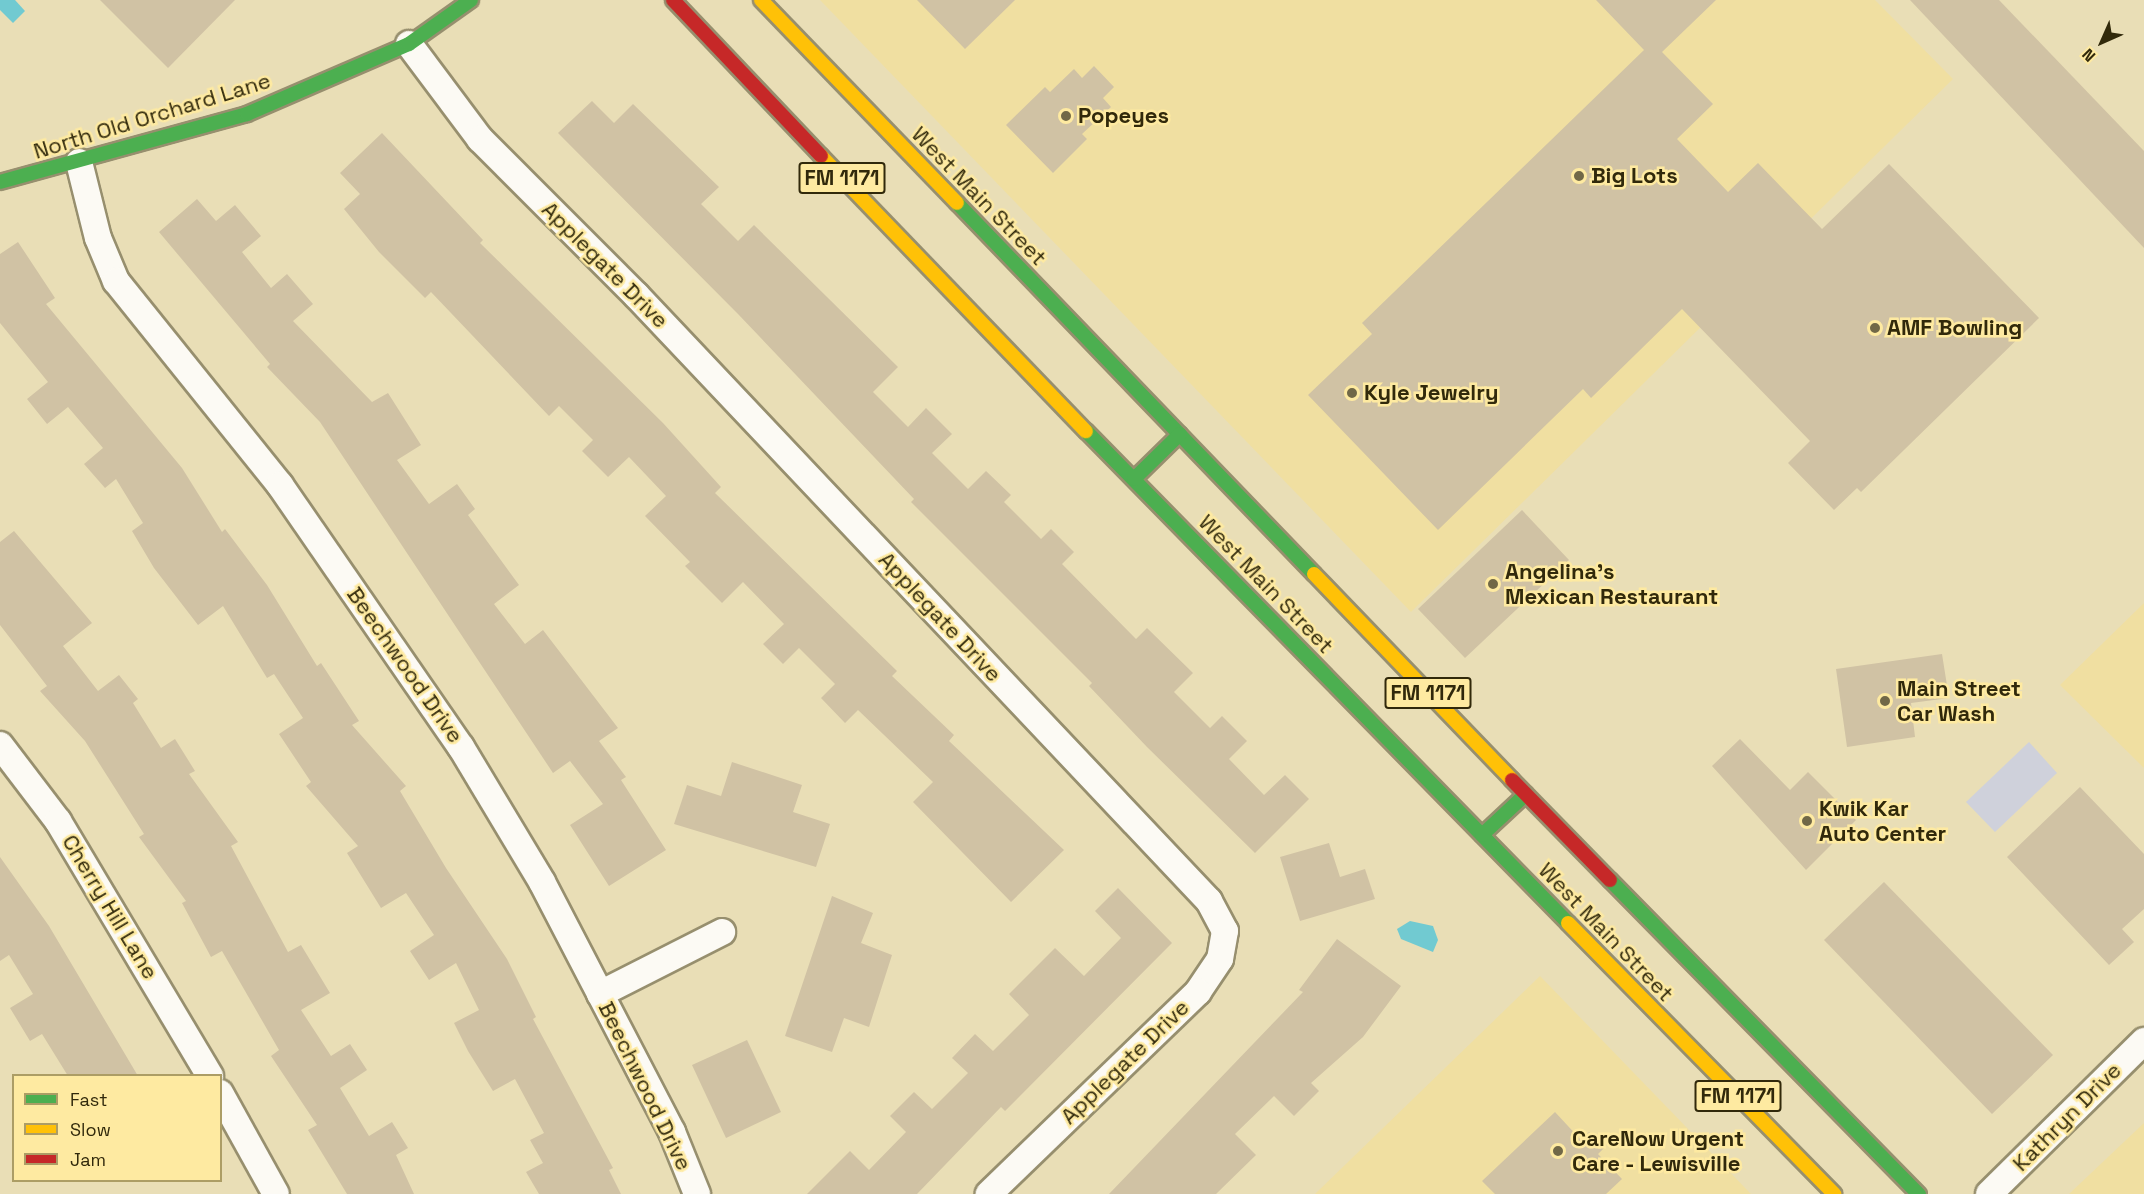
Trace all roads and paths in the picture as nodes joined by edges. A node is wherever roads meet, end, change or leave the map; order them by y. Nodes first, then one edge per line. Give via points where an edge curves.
1 (471, 0) edge
2 (673, 0) edge
3 (761, 0) edge
4 (409, 44) junction
5 (79, 162) junction
6 (0, 182) edge
7 (1179, 434) junction
8 (1134, 479) junction
9 (0, 746) edge
10 (1526, 794) junction
11 (1482, 835) junction
12 (722, 932) dead end
13 (600, 994) junction
14 (2144, 1041) edge
15 (209, 1074) edge
16 (222, 1097) edge
17 (276, 1194) edge
18 (697, 1194) edge
19 (989, 1194) edge
20 (1834, 1194) edge
21 (1919, 1194) edge
22 (1989, 1194) edge

1 - 4 main road, North Old Orchard Lane
2 - 8 main road, West Main Street / FM 1171
3 - 7 main road, West Main Street / FM 1171
4 - 5 main road, North Old Orchard Lane via 248,114
4 - 19 street, Applegate Drive via 480,140 636,295 1209,901 1225,931 1220,959 1198,992
5 - 6 main road, North Old Orchard Lane
5 - 13 street, Beechwood Drive via 98,238 116,280 280,485 461,747 542,882
7 - 8 main road
7 - 10 main road, West Main Street / FM 1171
8 - 11 main road, West Main Street / FM 1171
9 - 15 street, Cherry Hill Lane via 58,821
10 - 11 main road
10 - 21 main road, West Main Street / FM 1171
11 - 20 main road, West Main Street / FM 1171
12 - 13 street
13 - 18 street, Beechwood Drive via 672,1132
14 - 22 street, Kathryn Drive
16 - 17 street

